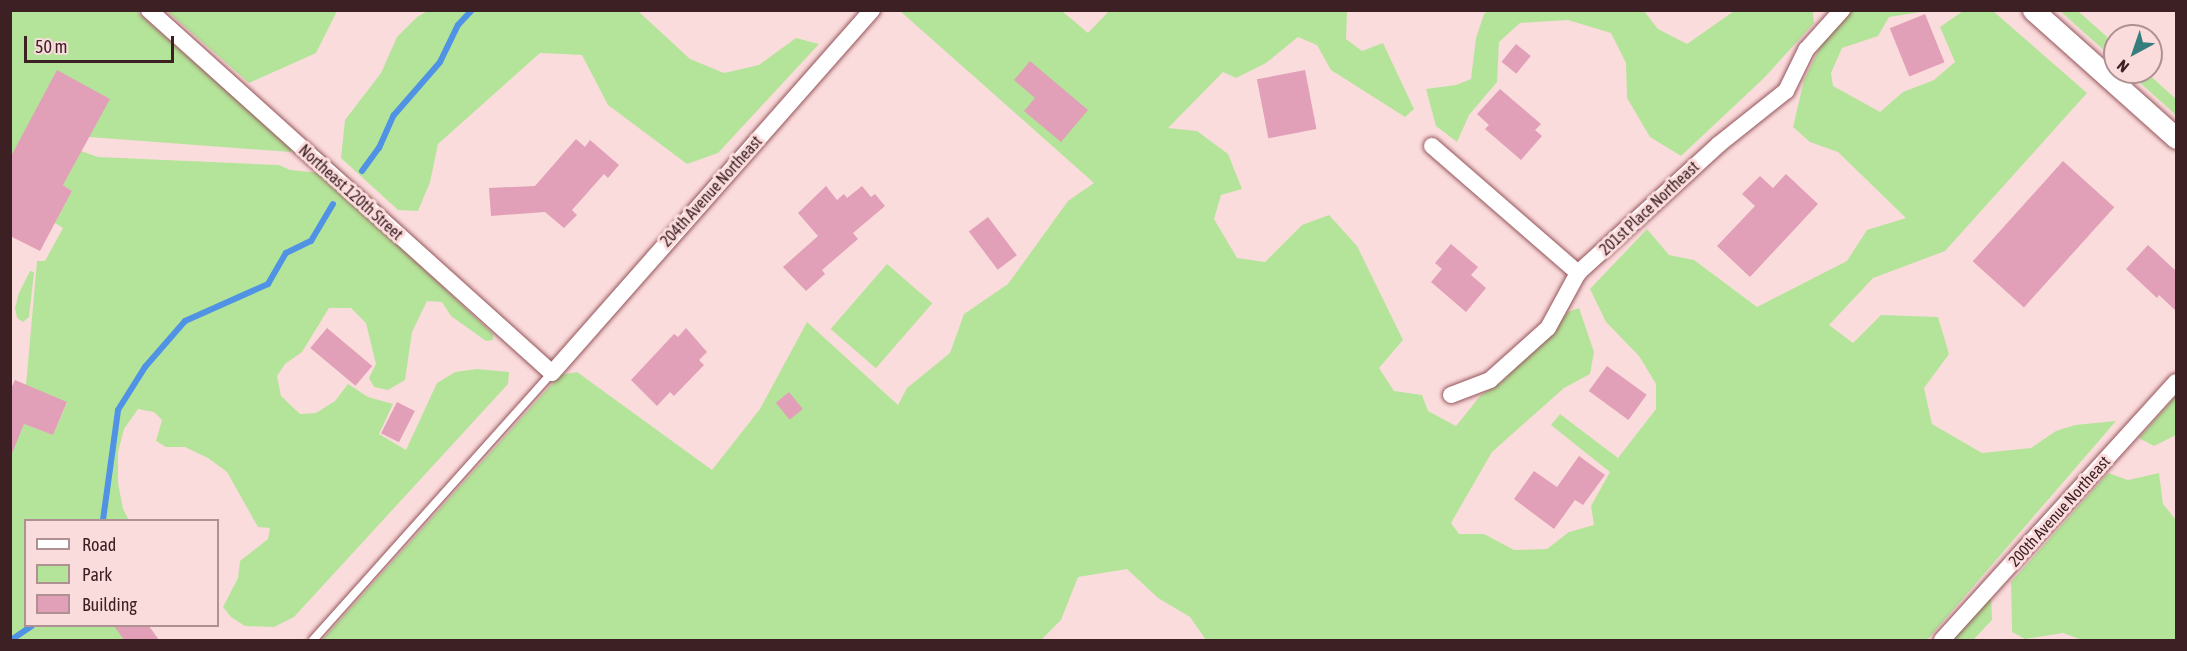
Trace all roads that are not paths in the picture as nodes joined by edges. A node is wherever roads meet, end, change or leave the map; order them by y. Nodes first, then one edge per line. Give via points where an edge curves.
1 (149, 10) edge
2 (872, 10) edge
3 (1842, 10) edge
4 (2033, 10) edge
5 (2176, 138) edge
6 (1432, 146) dead end
7 (1578, 273) junction
8 (552, 373) junction
9 (2176, 382) edge
10 (1451, 395) dead end
11 (313, 640) edge
12 (1942, 640) edge

1 - 8 street, Northeast 120th Street
2 - 8 street, 204th Avenue Northeast
3 - 7 street, 201st Place Northeast via 1806,50 1786,91 1718,145
4 - 5 street
6 - 7 street
7 - 10 street, 201st Place Northeast via 1548,328 1490,380
8 - 11 lane
9 - 12 street, 200th Avenue Northeast

